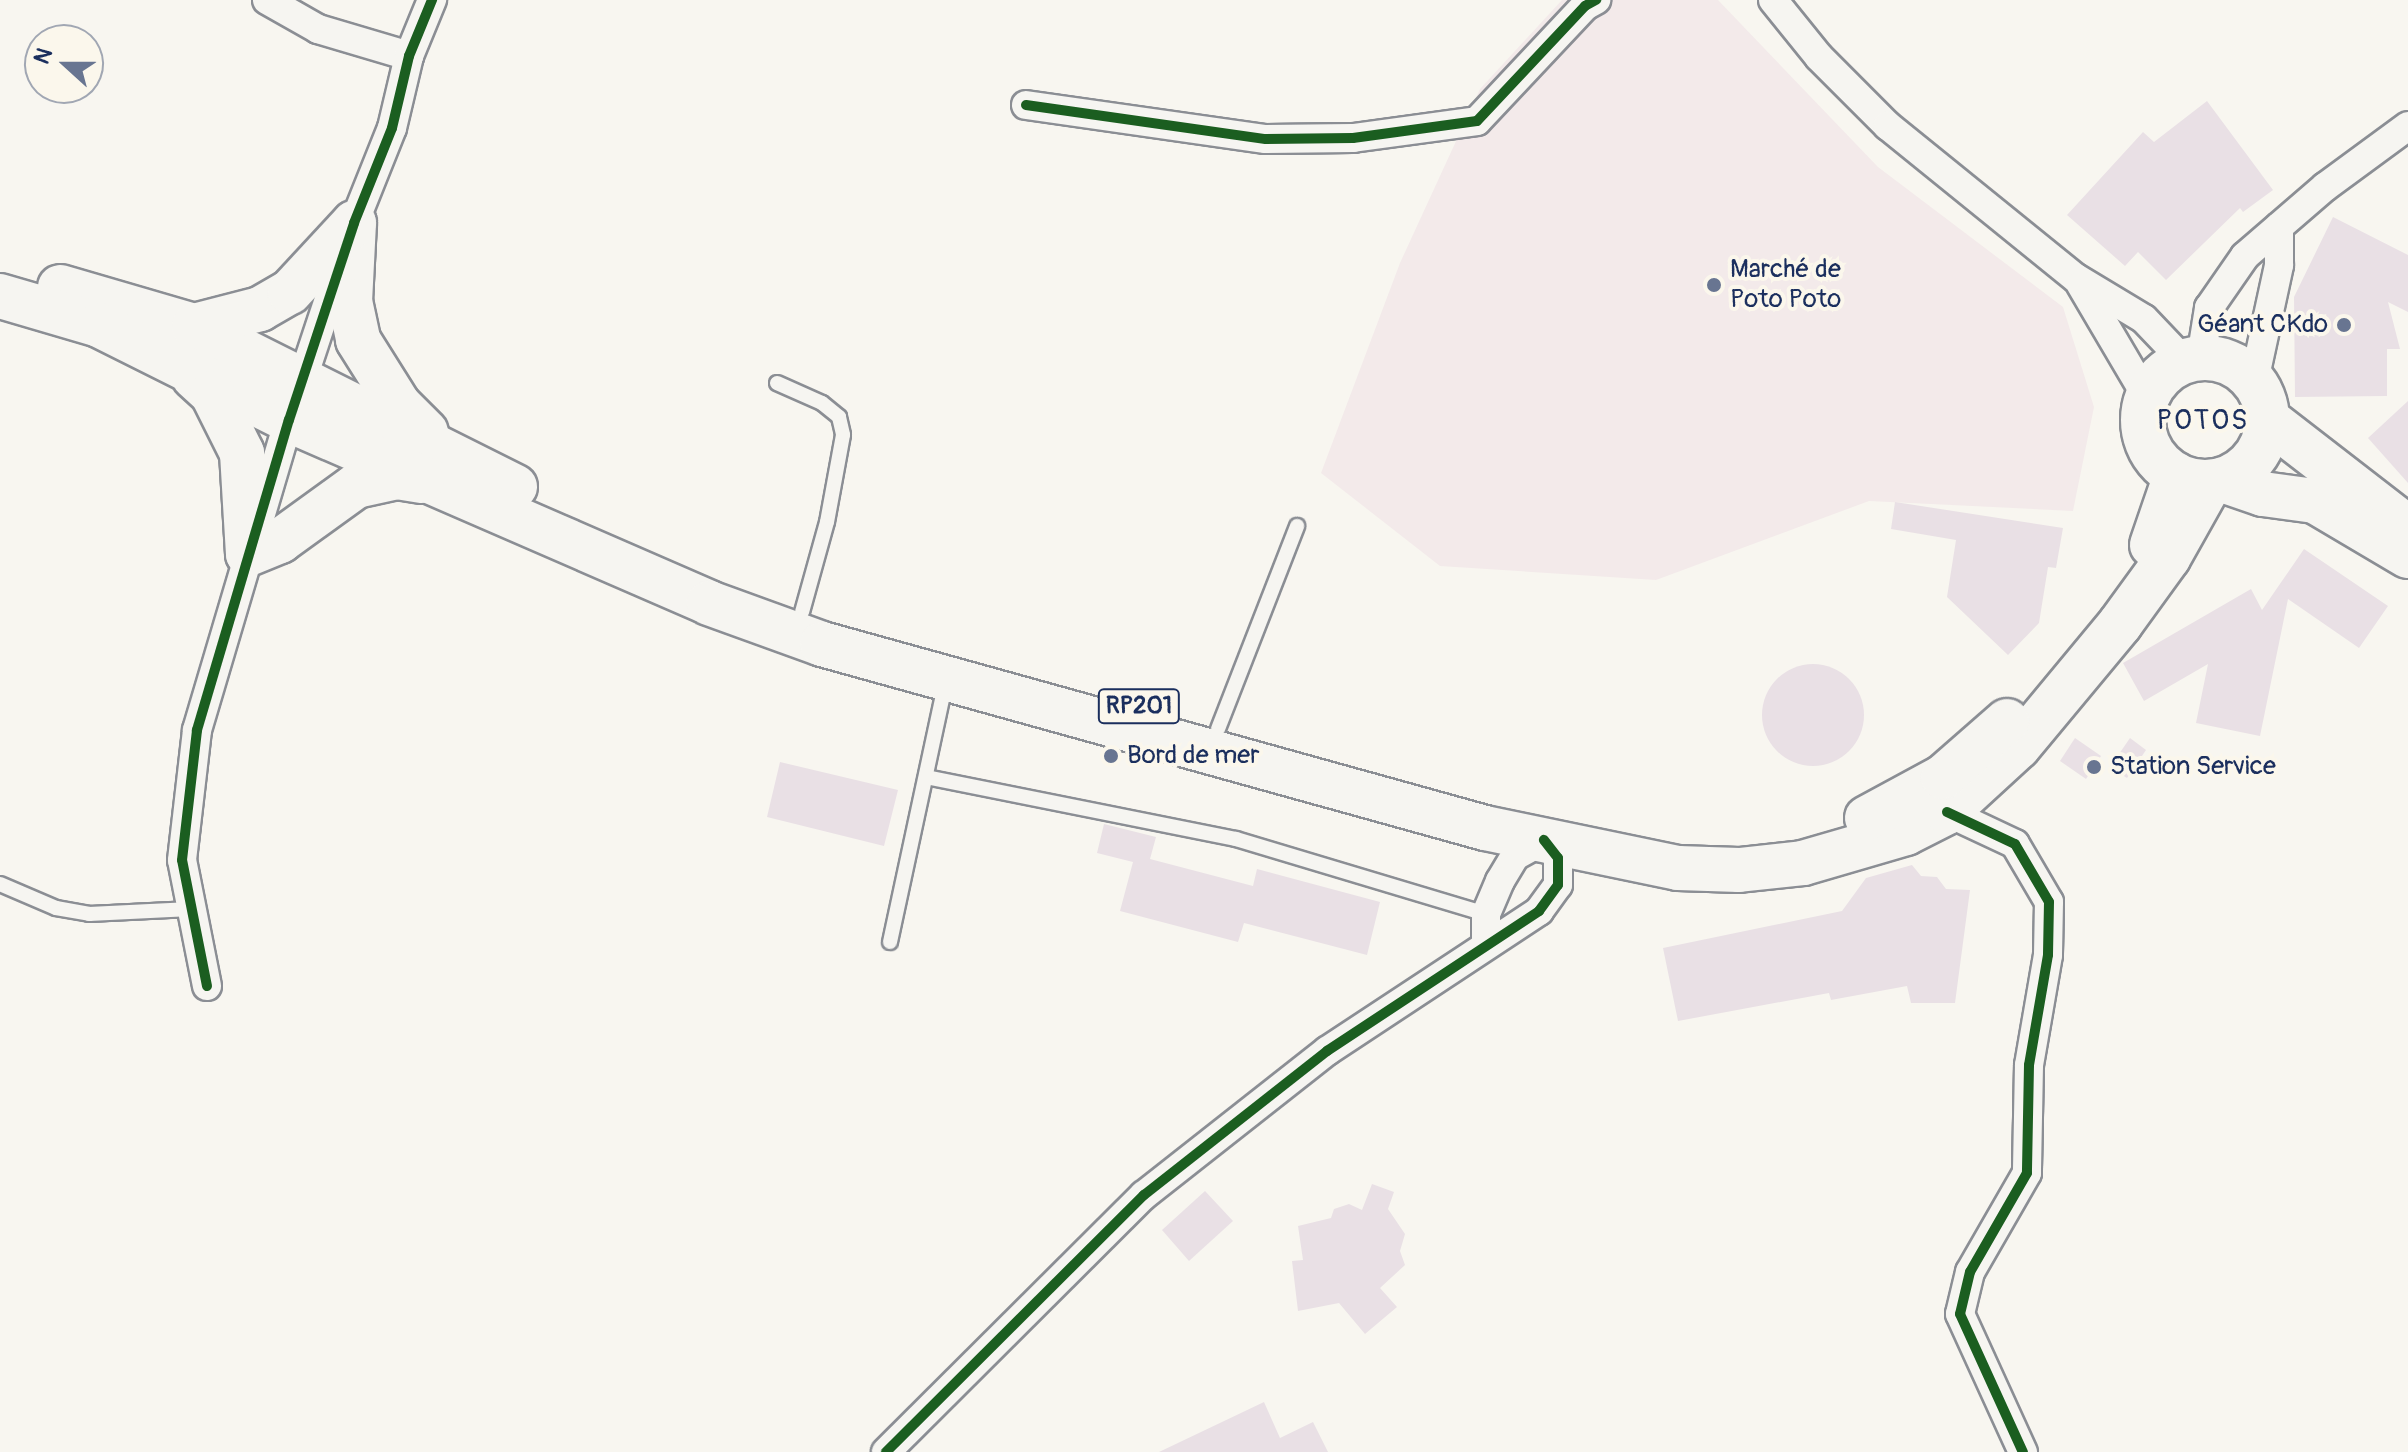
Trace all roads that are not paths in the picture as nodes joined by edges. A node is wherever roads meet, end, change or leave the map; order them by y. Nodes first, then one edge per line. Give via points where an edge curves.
1 (267, 0) edge
2 (432, 0) edge
3 (1596, 0) edge
4 (1773, 0) edge
5 (409, 56) junction
6 (1026, 105) dead end
7 (2408, 126) edge
8 (354, 223) junction
9 (2279, 227) junction
10 (0, 278) edge
11 (2076, 278) junction
12 (0, 296) edge
13 (187, 345) junction
14 (2192, 359) junction
15 (777, 383) dead end
16 (2147, 397) junction
17 (297, 400) junction
18 (2260, 400) junction
19 (443, 470) junction
20 (2202, 480) junction
21 (1297, 526) dead end
22 (2408, 528) edge
23 (248, 554) junction
24 (2408, 556) edge
25 (802, 612) junction
26 (946, 677) junction
27 (1218, 729) junction
28 (926, 777) junction
29 (1947, 812) junction
30 (1544, 840) junction
31 (0, 884) edge
32 (191, 909) junction
33 (1486, 914) junction
34 (890, 942) dead end
35 (1486, 943) junction
36 (207, 986) dead end
37 (886, 1452) edge
38 (2023, 1452) edge

1 - 5 street via 318,29
2 - 5 street
3 - 6 street via 1477,121 1353,138 1266,139
4 - 11 street via 1819,57 1888,126
5 - 8 street via 392,128
7 - 9 street
8 - 13 main road via 290,292
8 - 17 street
8 - 19 main road via 350,301 358,340
9 - 14 street via 2245,256 2209,308
9 - 18 street via 2279,265
10 - 13 main road, RP201 via 108,297
11 - 14 street via 2144,319
11 - 16 street
12 - 13 main road, RP201
13 - 17 main road, RP201
13 - 23 main road via 242,453
14 - 16 main road via 2168,369
14 - 18 main road via 2239,368
15 - 25 lane via 822,403 839,417 843,435 831,508
16 - 20 main road via 2145,439 2155,458
17 - 19 main road, RP201
17 - 23 street
18 - 20 main road, RP201 via 2255,457
18 - 22 main road
19 - 23 main road via 356,486 280,541
19 - 25 main road, RP201
19 - 26 main road, RP201 via 772,627
20 - 24 main road via 2315,501
20 - 27 main road, RP201 via 2046,682 2009,718 1943,777 1894,807 1803,837 1738,846 1653,841
20 - 29 main road, RP201 via 2168,558 2120,624 2018,747
21 - 27 lane
23 - 32 street via 197,730 186,788 182,860
25 - 27 main road, RP201
26 - 28 lane
26 - 30 main road, RP201 via 1470,824
28 - 33 lane via 1236,839
28 - 34 lane
29 - 30 main road, RP201 via 1857,849 1803,863 1739,870 1633,862
29 - 38 street via 2015,844 2049,902 2048,955 2029,1065 2027,1173 1970,1272 1960,1314
30 - 33 street via 1515,856
30 - 35 street via 1558,858 1558,885 1530,919 1511,934
31 - 32 lane via 56,908 89,914
32 - 36 street
33 - 35 street
35 - 37 street via 1327,1051 1144,1195

